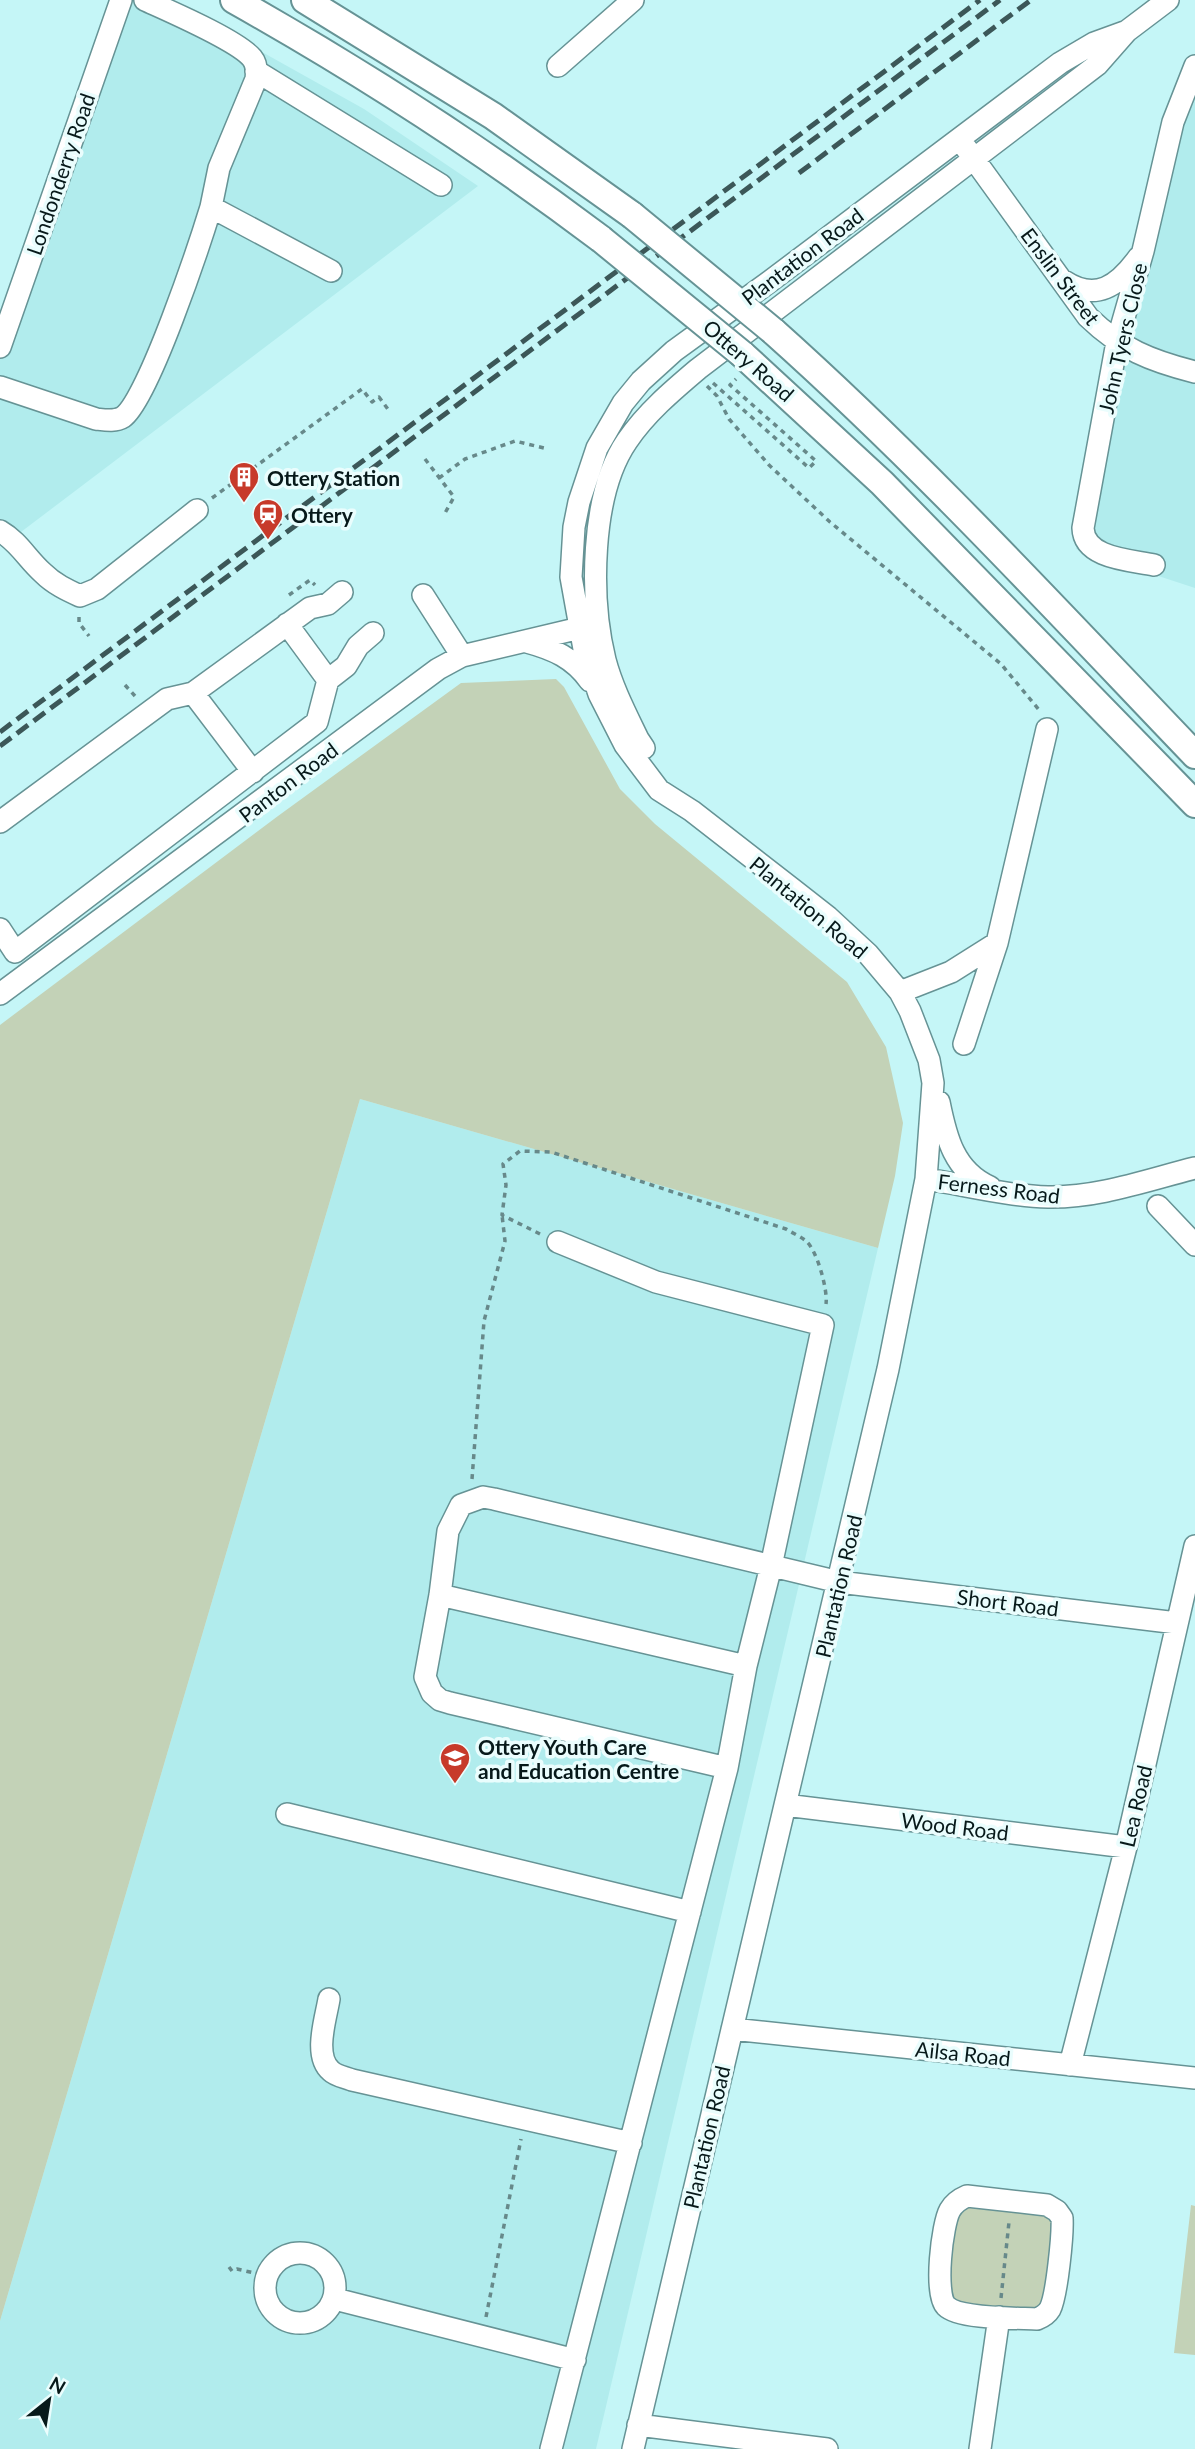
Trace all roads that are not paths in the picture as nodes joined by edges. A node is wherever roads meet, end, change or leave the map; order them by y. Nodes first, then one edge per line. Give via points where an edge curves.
1 (121, 0) edge
2 (145, 0) edge
3 (234, 0) edge
4 (305, 0) edge
5 (634, 0) edge
6 (1168, 0) edge
7 (1127, 31) junction
8 (558, 66) dead end
9 (1195, 66) edge
10 (256, 71) junction
11 (959, 138) junction
12 (974, 158) junction
13 (441, 185) dead end
14 (211, 207) junction
15 (1143, 251) junction
16 (331, 271) dead end
17 (1059, 278) junction
18 (1117, 342) junction
19 (0, 347) edge
20 (1195, 372) edge
21 (0, 387) edge
22 (197, 510) road end
23 (0, 531) edge
24 (1154, 565) dead end
25 (342, 592) dead end
26 (423, 595) dead end
27 (287, 624) junction
28 (590, 629) junction
29 (373, 632) dead end
30 (525, 642) junction
31 (462, 656) junction
32 (328, 680) junction
33 (193, 693) junction
34 (599, 694) junction
35 (1047, 729) road end
36 (1195, 755) edge
37 (253, 772) junction
38 (1195, 804) edge
39 (692, 811) junction
40 (0, 822) edge
41 (0, 929) edge
42 (997, 943) junction
43 (900, 992) junction
44 (0, 994) edge
45 (964, 1044) dead end
46 (933, 1083) junction
47 (1195, 1168) edge
48 (926, 1179) junction
49 (998, 1191) junction
50 (1158, 1206) dead end
51 (558, 1242) road end
52 (1195, 1245) edge
53 (1195, 1546) edge
54 (771, 1566) junction
55 (839, 1582) junction
56 (440, 1595) junction
57 (1177, 1623) junction
58 (746, 1666) junction
59 (727, 1768) junction
60 (785, 1805) junction
61 (287, 1814) dead end
62 (1126, 1847) junction
63 (690, 1912) junction
64 (328, 1998) dead end
65 (732, 2029) junction
66 (1069, 2065) junction
67 (1195, 2078) edge
68 (631, 2143) junction
69 (335, 2299) junction
70 (999, 2317) junction
71 (575, 2360) junction
72 (638, 2425) junction
73 (745, 2445) edge
74 (551, 2449) edge
75 (633, 2449) edge
76 (827, 2449) edge
77 (980, 2449) edge

1 - 19 street, Londonderry Road
2 - 10 street via 246,52
3 - 38 main road, Ottery Road, bridge via 444,126 601,239 739,366 883,483
4 - 36 main road, Ottery Road, bridge via 493,116 632,215 773,331 881,430
5 - 8 street
6 - 7 street, Plantation Road
7 - 11 street, Plantation Road via 1060,63
7 - 12 street, Plantation Road via 1097,65
9 - 15 street, John Tyers Close via 1173,122
10 - 13 street
10 - 14 street via 219,168
11 - 12 street, Enslin Street
11 - 28 street, Plantation Road via 674,351 623,403 597,448 574,527 571,577
12 - 17 street, Enslin Street
12 - 28 street, Plantation Road via 698,369 626,443 601,510
14 - 16 street
14 - 21 street via 188,279 139,395 125,415 112,421 96,419
15 - 17 street via 1122,276 1099,291 1083,291
15 - 18 street, John Tyers Close
17 - 18 street, Enslin Street via 1088,317
18 - 20 street, Enslin Street via 1144,357
18 - 24 street, John Tyers Close via 1083,536 1102,553
22 - 23 street via 97,589 80,596 42,573 13,538
25 - 27 street
26 - 31 street
27 - 32 street
27 - 33 street
28 - 30 street, Panton Road
28 - 34 street, Plantation Road via 584,649
28 - 39 street, Plantation Road via 638,739
29 - 32 street via 346,666
30 - 31 street, Panton Road
30 - 34 street via 564,656
31 - 44 street, Panton Road via 438,669
32 - 37 street via 317,722
33 - 37 street
33 - 40 street via 167,699
34 - 39 street, Plantation Road via 625,745 659,790
35 - 42 street
37 - 41 street via 15,952
39 - 43 street, Plantation Road via 845,931
42 - 43 street via 951,972
42 - 45 street
43 - 46 street, Plantation Road via 920,1035
46 - 48 street, Plantation Road
46 - 49 street via 953,1152 975,1180
47 - 49 street, Ferness Road via 1077,1196
48 - 49 street, Ferness Road
48 - 55 street, Plantation Road
50 - 52 street
51 - 54 street via 656,1282 823,1325
53 - 57 street, Lea Road
54 - 55 street, Short Road
54 - 56 street, Short Road via 482,1497 461,1505 448,1531
54 - 58 street
55 - 57 street, Short Road
55 - 60 street, Plantation Road
56 - 58 street
56 - 59 street via 425,1677 440,1700
57 - 62 street, Lea Road
58 - 59 street
59 - 63 street
60 - 62 street, Wood Road
60 - 65 street, Plantation Road
61 - 63 street
62 - 66 street, Lea Road
63 - 68 street
64 - 68 street via 322,2053 334,2073
65 - 66 street, Ailsa Road
65 - 72 street, Plantation Road
66 - 67 street, Ailsa Road
68 - 71 street
69 - 69 street via 326,2314 312,2322 284,2320 271,2309 265,2295 267,2276 278,2261 290,2255 315,2256 335,2278
69 - 71 street
70 - 70 street via 1037,2319 1048,2312 1055,2291 1062,2218 1052,2207 967,2196 955,2203 947,2219 939,2281 942,2300 960,2313
70 - 77 street
71 - 74 street
72 - 73 street
72 - 75 street, Plantation Road
73 - 76 street

